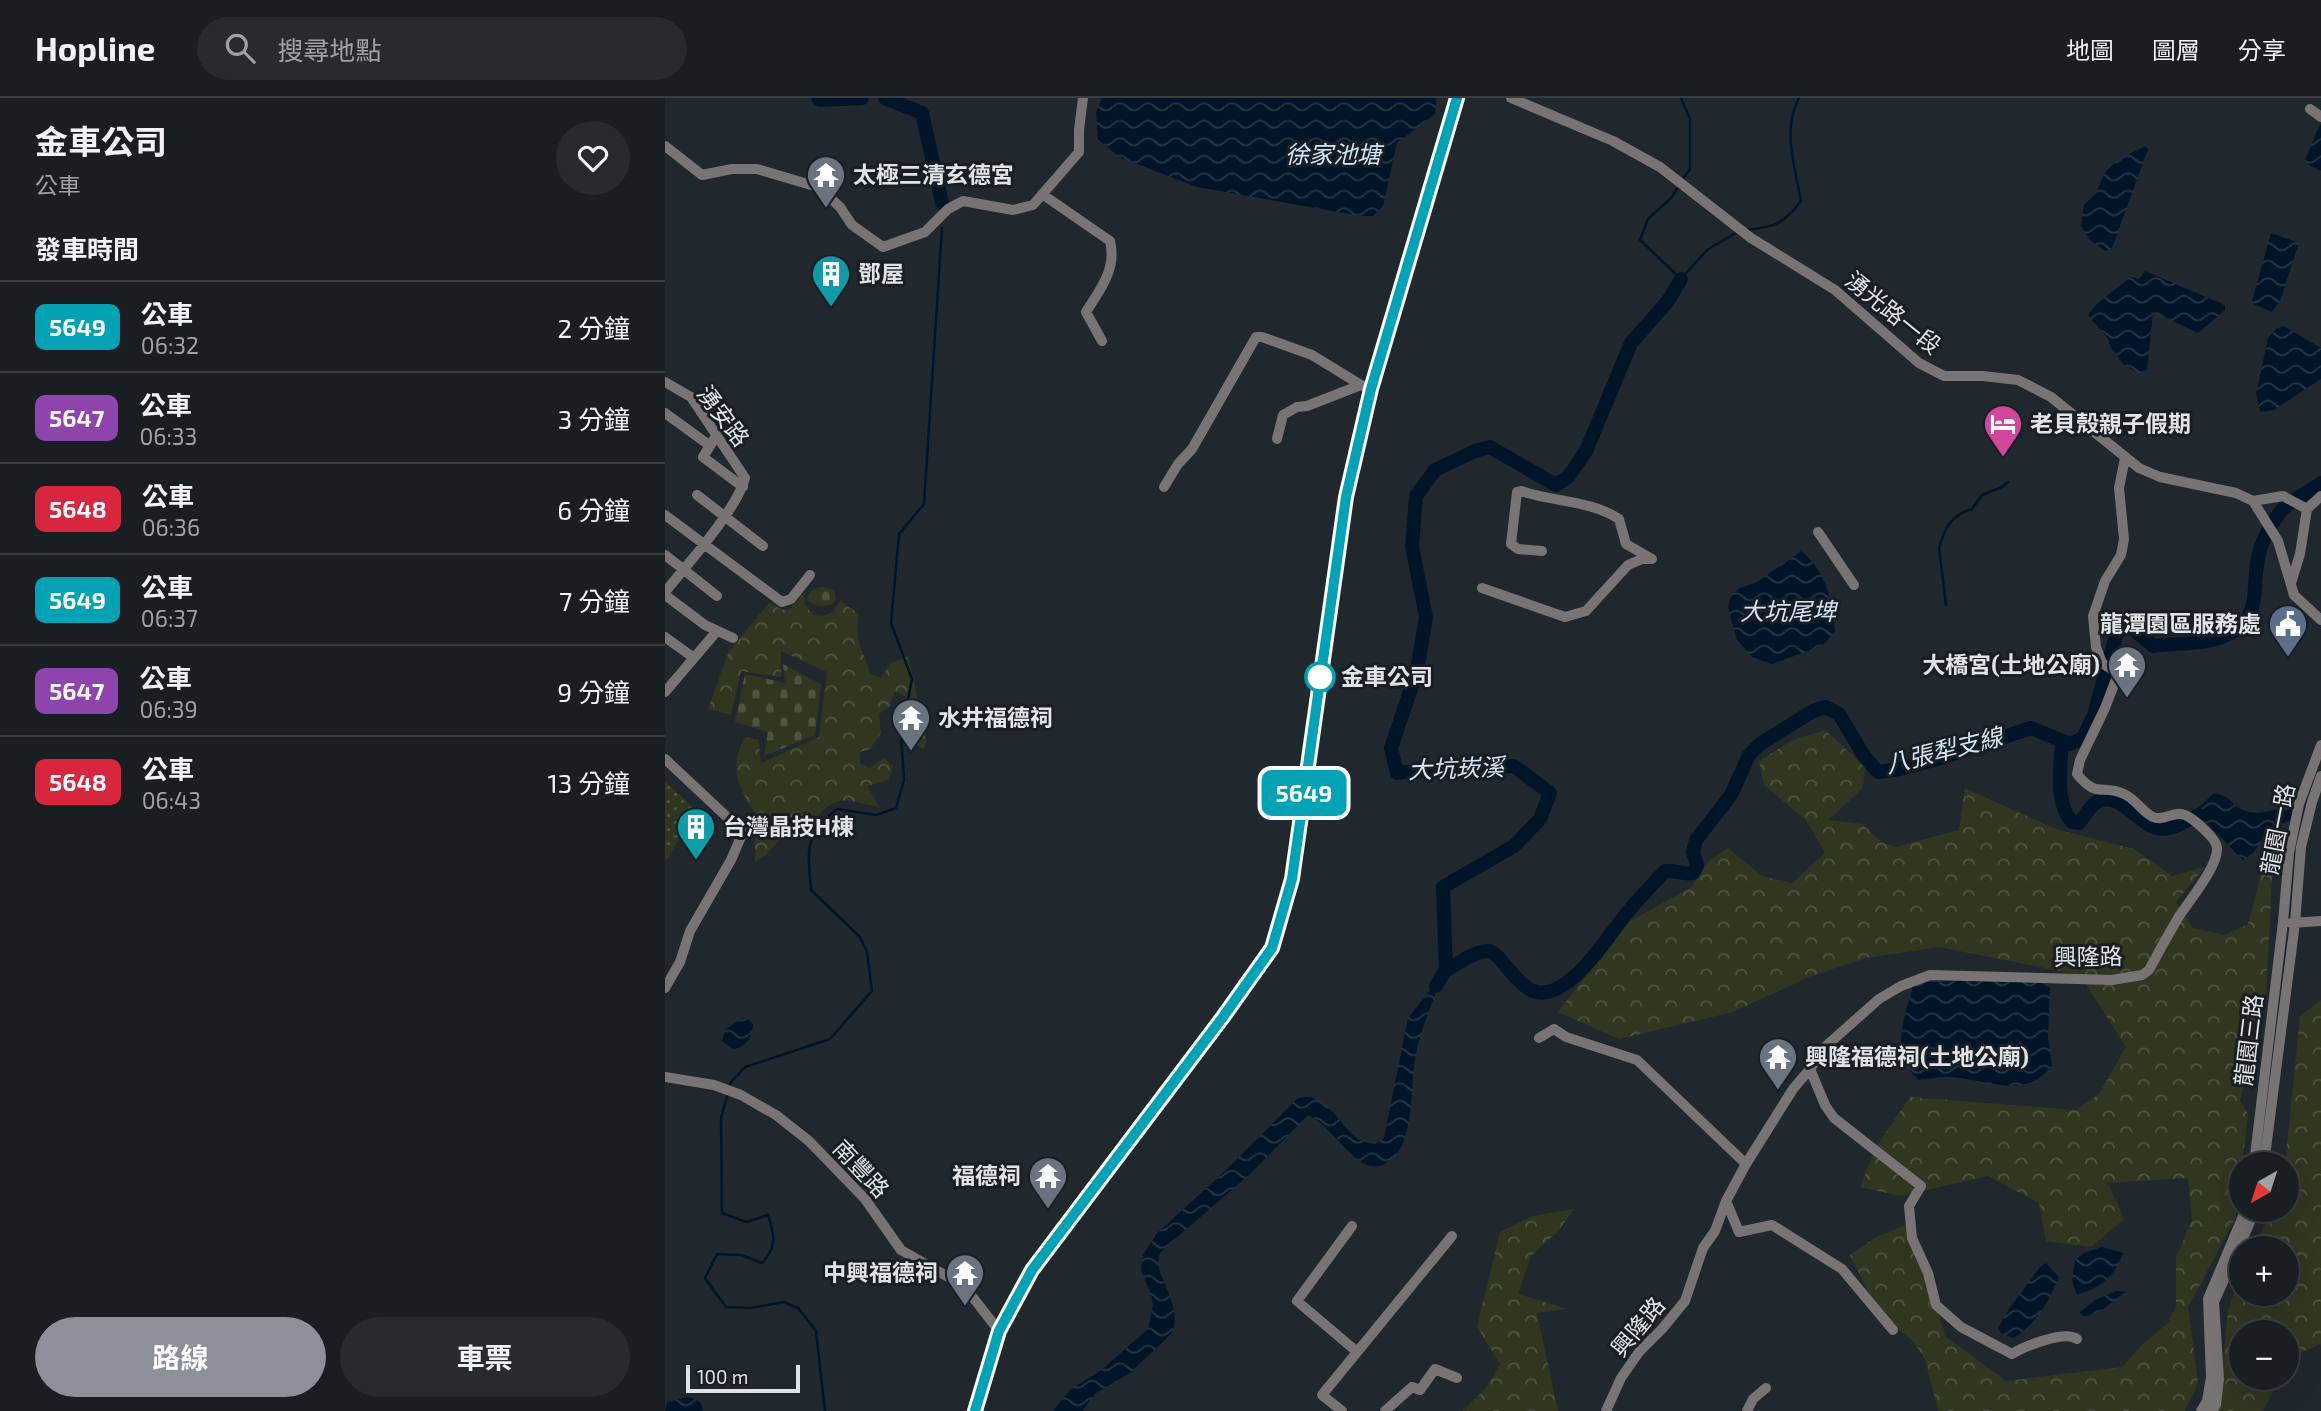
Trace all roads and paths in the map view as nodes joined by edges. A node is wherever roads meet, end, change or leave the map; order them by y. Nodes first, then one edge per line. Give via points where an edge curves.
1 (1083, 98) edge
2 (1458, 98) edge
3 (1511, 98) edge
4 (2310, 109) dead end
5 (2321, 117) edge
6 (665, 146) edge
7 (1042, 194) junction
8 (1102, 341) dead end
9 (665, 382) edge
10 (1361, 386) junction
11 (1371, 389) junction
12 (665, 414) edge
13 (1277, 439) dead end
14 (712, 441) junction
15 (2125, 458) junction
16 (744, 482) junction
17 (1164, 487) dead end
18 (697, 495) dead end
19 (2321, 496) edge
20 (2253, 501) junction
21 (2307, 509) junction
22 (665, 515) edge
23 (723, 517) junction
24 (1818, 531) dead end
25 (703, 543) junction
26 (763, 546) dead end
27 (1542, 551) dead end
28 (665, 555) edge
29 (683, 569) junction
30 (810, 575) dead end
31 (2291, 584) junction
32 (1854, 585) dead end
33 (1482, 589) dead end
34 (665, 593) edge
35 (717, 596) dead end
36 (2321, 620) edge
37 (717, 631) junction
38 (665, 637) edge
39 (733, 638) dead end
40 (694, 658) junction
41 (665, 692) edge
42 (2321, 746) edge
43 (665, 759) edge
44 (2321, 776) edge
45 (2321, 921) edge
46 (2283, 922) junction
47 (2295, 923) junction
48 (665, 988) edge
49 (1539, 1038) dead end
50 (1810, 1069) junction
51 (665, 1077) edge
52 (2255, 1152) edge
53 (2266, 1152) edge
54 (1746, 1164) junction
55 (1726, 1201) junction
56 (2240, 1222) edge
57 (2250, 1222) edge
58 (1352, 1226) dead end
59 (1451, 1236) dead end
60 (1893, 1330) dead end
61 (999, 1331) junction
62 (2077, 1339) dead end
63 (1356, 1351) junction
64 (1457, 1378) dead end
65 (1766, 1388) dead end
66 (1390, 1409) edge
67 (975, 1411) edge
68 (1342, 1411) edge
69 (1606, 1411) edge
70 (1749, 1411) edge
71 (2201, 1411) edge
72 (2212, 1411) edge

1 - 7 street via 1079,152
2 - 11 street
3 - 15 street, 湧光路一段 via 1613,141 1660,167 1751,238 1835,290 1919,363 1944,376 2018,380 2036,388
4 - 5 street
6 - 7 street via 702,175 757,169 818,187 852,225 883,247 925,232 948,209 964,201 1013,209 1033,205
7 - 8 street via 1110,241 1110,274 1086,312
9 - 14 street, 湧安路 via 691,397
10 - 11 street
10 - 13 street via 1283,415
10 - 17 street via 1312,355 1256,337 1192,449
11 - 61 street via 1346,497 1292,879 1272,948 1032,1270
12 - 14 street
14 - 16 street, 湧安路
14 - 16 street via 703,457
15 - 20 street, 湧光路一段 via 2160,477
15 - 50 street, 興隆路 via 2119,488 2121,555 2105,581 2094,616 2102,663 2118,674 2077,774 2087,786 2128,796 2158,819 2186,815 2215,839 2213,861 2143,975 2112,980 1930,975 1879,999 1826,1046
16 - 23 street
18 - 23 street
19 - 21 street
20 - 21 street via 2283,496
20 - 31 street via 2278,541
21 - 31 street
22 - 25 street
23 - 25 street
23 - 26 street
24 - 32 street
25 - 29 street
25 - 30 street via 782,603 791,599
27 - 33 street via 1511,544 1517,492 1609,512 1619,519 1626,544 1652,559 1628,565 1586,611 1565,617
28 - 29 street
29 - 34 street
29 - 35 street
31 - 36 street via 2294,595
34 - 37 street
37 - 39 street
37 - 40 street
38 - 40 street
40 - 41 street
42 - 46 street, 龍園一路 via 2295,822
43 - 48 street via 743,832
44 - 47 street, 龍園一路 via 2301,847
45 - 47 street
46 - 47 street
46 - 52 street, 龍園三路
47 - 53 street, 龍園三路
49 - 54 street via 1554,1029 1637,1059
50 - 54 street, 興隆路
50 - 62 street via 1834,1118 1921,1186 1909,1206 1912,1238 1936,1305 1961,1327 2012,1353 2063,1335
51 - 61 street, 南豐路 via 714,1085 776,1115 809,1141 865,1199 901,1250 964,1286
54 - 55 street, 興隆路
55 - 60 street via 1739,1231 1772,1225 1842,1269
55 - 69 street, 興隆路 via 1685,1301 1639,1352
56 - 71 street via 2208,1299 2211,1377
57 - 72 street via 2214,1302 2218,1379
58 - 63 street via 1297,1301
59 - 63 street
61 - 67 street
63 - 68 street via 1322,1395
64 - 66 street via 1435,1369 1420,1390 1412,1387
65 - 70 street via 1753,1399

